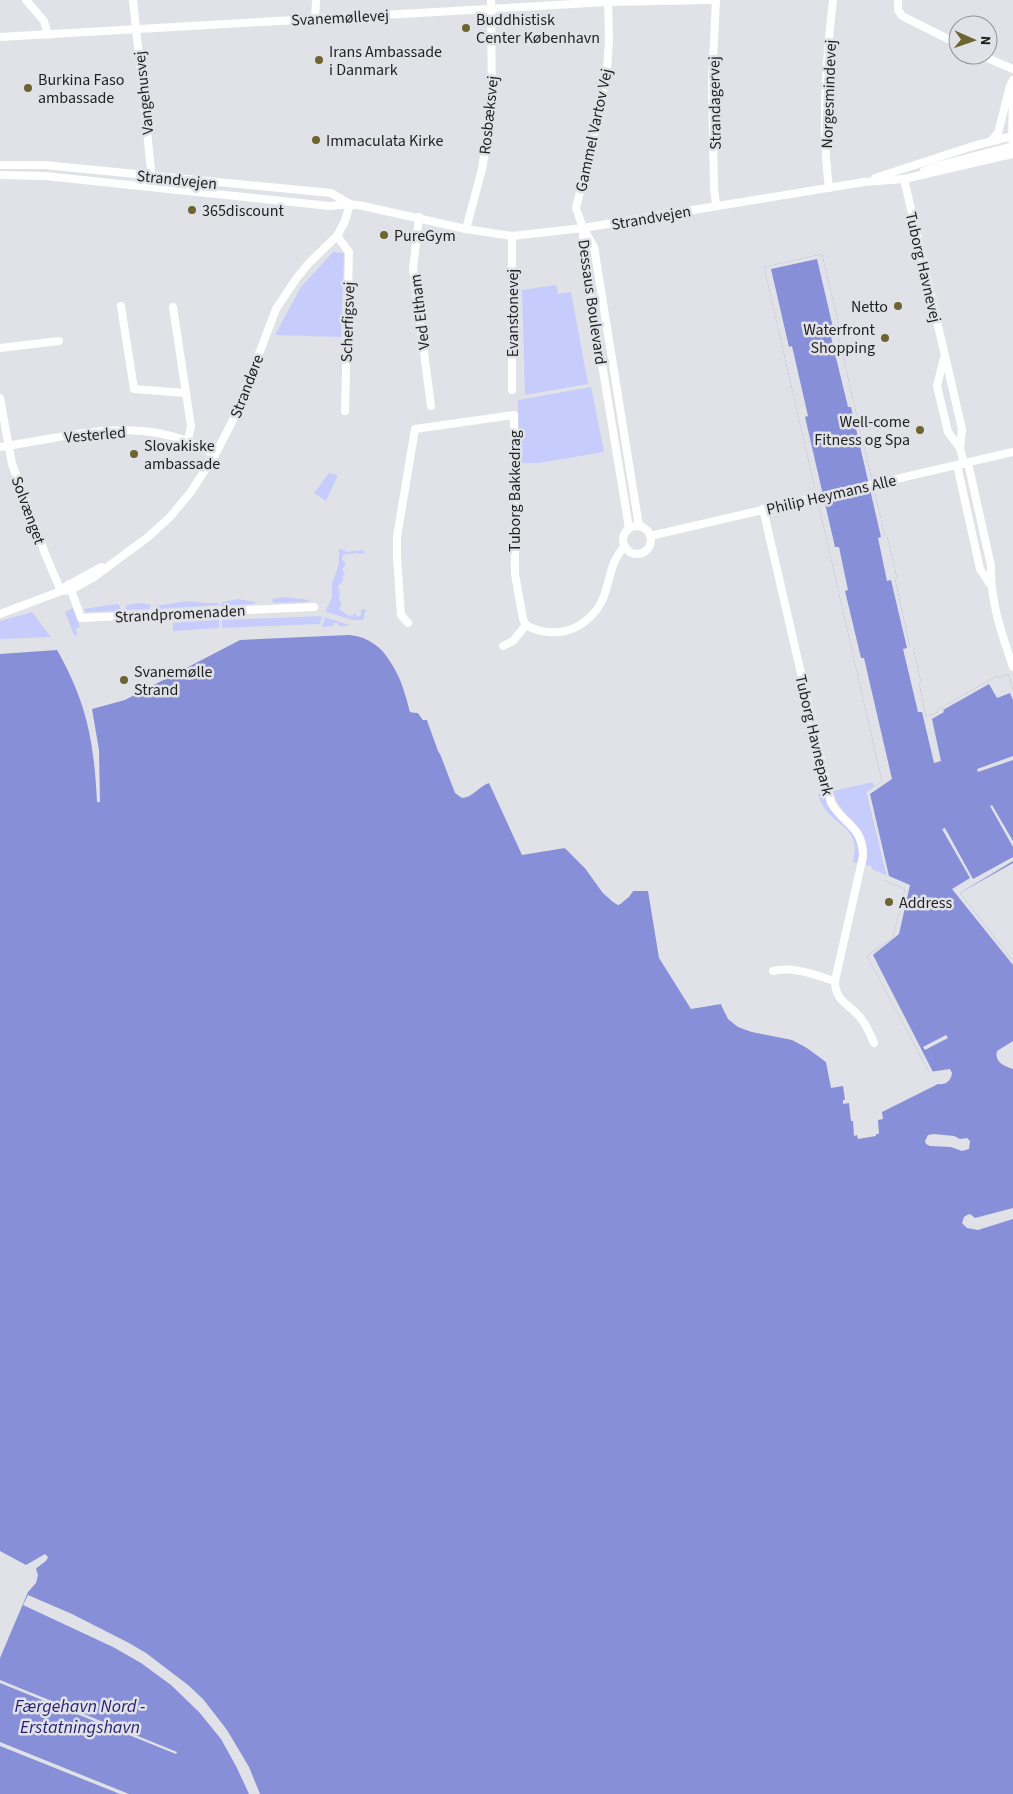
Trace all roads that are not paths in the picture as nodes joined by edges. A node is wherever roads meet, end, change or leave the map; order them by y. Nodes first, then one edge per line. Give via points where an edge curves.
1 (26, 0) edge
2 (133, 0) edge
3 (316, 0) edge
4 (710, 0) edge
5 (716, 0) edge
6 (833, 0) edge
7 (898, 0) edge
8 (608, 1) edge
9 (492, 4) edge
10 (315, 19) junction
11 (137, 29) junction
12 (48, 34) junction
13 (0, 38) edge
14 (948, 39) edge
15 (998, 63) edge
16 (1013, 69) edge
17 (1013, 80) edge
18 (1013, 94) edge
19 (1012, 136) edge
20 (991, 141) junction
21 (1013, 150) edge
22 (0, 165) edge
23 (0, 175) edge
24 (152, 176) junction
25 (904, 179) junction
26 (864, 182) junction
27 (153, 187) junction
28 (828, 188) junction
29 (350, 204) junction
30 (716, 206) junction
31 (419, 217) junction
32 (466, 228) junction
33 (583, 228) junction
34 (336, 236) junction
35 (512, 236) junction
36 (121, 306) dead end
37 (172, 307) dead end
38 (59, 341) dead end
39 (0, 348) edge
40 (944, 356) junction
41 (512, 390) dead end
42 (185, 393) junction
43 (0, 398) edge
44 (431, 406) dead end
45 (344, 411) dead end
46 (188, 440) junction
47 (4, 446) edge
48 (960, 448) junction
49 (1013, 452) edge
50 (215, 455) junction
51 (963, 464) junction
52 (763, 510) junction
53 (640, 526) junction
54 (629, 528) junction
55 (650, 536) junction
56 (625, 546) junction
57 (990, 584) junction
58 (70, 587) junction
59 (61, 591) junction
60 (314, 606) dead end
61 (0, 614) edge
62 (408, 623) dead end
63 (526, 624) junction
64 (503, 646) dead end
65 (1013, 667) edge
66 (772, 971) dead end
67 (836, 981) junction
68 (874, 1043) dead end

1 - 12 street via 44,21
2 - 11 street, Vangehusvej
3 - 10 street
4 - 8 street, Svanemøllevej
5 - 30 street, Strandagervej via 712,81
6 - 28 street, Norgesmindevej via 825,106
7 - 14 street via 902,16
8 - 9 street, Svanemøllevej
8 - 33 street, Gammel Vartov Vej via 607,68 576,208
9 - 10 street, Svanemøllevej
9 - 32 street, Rosbæksvej via 492,106 482,168
10 - 11 street, Svanemøllevej
11 - 12 street, Svanemøllevej
11 - 24 street, Vangehusvej
12 - 13 street, Svanemøllevej
15 - 16 street
17 - 20 street via 998,133
18 - 19 street
19 - 20 street, Strandvejen
19 - 21 street
20 - 26 street, Strandvejen
21 - 25 street, Strandvejen
22 - 24 street, Strandvejen via 44,165
23 - 27 street, Strandvejen via 45,176
24 - 27 street, Vangehusvej
24 - 29 street, Strandvejen via 331,193
25 - 26 street, Strandvejen
25 - 40 street, Tuborg Havnevej
26 - 28 street, Strandvejen
27 - 29 street, Strandvejen via 330,206
28 - 30 street, Strandvejen
29 - 31 street, Strandvejen
29 - 34 street, Strandøre
30 - 33 street, Strandvejen
31 - 32 street, Strandvejen
31 - 44 street, Ved Eltham via 413,270
32 - 35 street, Strandvejen
33 - 35 street, Strandvejen
33 - 53 street, Dessaus Boulevard via 594,247
33 - 54 street, Dessaus Boulevard via 583,249
34 - 45 street, Scherfigsvej via 349,252
34 - 50 street, Strandøre via 296,279 276,310 237,412
35 - 41 street, Evanstonevej
36 - 42 street via 134,389
37 - 42 street
38 - 39 street
40 - 48 street, Tuborg Havnevej via 962,429
40 - 48 street, Tuborg Havnevej via 937,386 948,432
42 - 46 street via 191,426
43 - 47 street, Solvænget
46 - 47 street, Vesterled via 120,430 87,432
46 - 50 street, Vesterled
47 - 59 street, Solvænget
48 - 51 street, Tuborg Havnevej
49 - 51 street, Philip Heymans Alle
50 - 58 street, Strandøre via 170,517 123,556
51 - 52 street, Philip Heymans Alle
51 - 57 street, Tuborg Havnevej via 991,566
51 - 57 street, Tuborg Havnevej via 980,569
52 - 55 street, Philip Heymans Alle
52 - 67 street, Tuborg Havnepark via 831,803 856,830 862,846 863,856
53 - 54 street
53 - 55 street
54 - 56 street via 623,538
55 - 56 street via 649,545 642,552 631,552
56 - 63 street via 616,558 602,604 592,616 566,631 545,632
57 - 65 street, Tuborg Havnevej via 999,627
58 - 59 street, Strandøre
58 - 60 street, Strandpromenaden via 80,618
59 - 61 street
62 - 63 street, Tuborg Bakkedrag via 401,615 396,557 415,428 514,415 514,574
63 - 64 street via 513,640
66 - 67 street via 783,968
67 - 68 street via 839,997 859,1016

